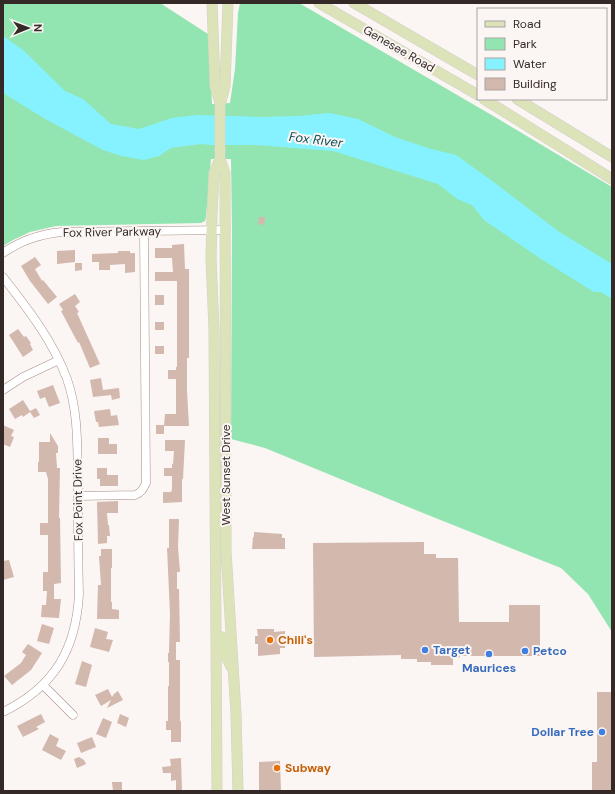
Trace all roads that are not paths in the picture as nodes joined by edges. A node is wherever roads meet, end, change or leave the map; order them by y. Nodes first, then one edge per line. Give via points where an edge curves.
1 (212, 3) edge
2 (228, 3) edge
3 (235, 3) edge
4 (319, 3) edge
5 (353, 3) edge
6 (228, 20) junction
7 (477, 74) edge
8 (477, 94) edge
9 (486, 100) edge
10 (519, 100) edge
11 (220, 105) junction
12 (612, 157) edge
13 (220, 159) junction
14 (612, 179) edge
15 (211, 230) junction
16 (226, 230) junction
17 (144, 231) junction
18 (3, 254) edge
19 (3, 277) edge
20 (59, 360) junction
21 (3, 390) edge
22 (78, 496) junction
23 (216, 608) junction
24 (216, 662) junction
25 (234, 672) junction
26 (43, 685) junction
27 (235, 697) junction
28 (3, 712) edge
29 (73, 715) dead end
30 (217, 791) edge
31 (238, 791) edge

1 - 11 main road, West Sunset Drive via 215,86
2 - 6 main road, West Sunset Drive
3 - 6 main road
4 - 8 main road, Genesee Road
5 - 7 main road, Genesee Road
6 - 11 main road, West Sunset Drive via 225,86
9 - 14 main road
10 - 12 main road
11 - 13 main road, West Sunset Drive
13 - 15 main road, West Sunset Drive via 214,173
13 - 16 main road, West Sunset Drive via 225,173
15 - 16 street, Fox River Parkway
15 - 17 street, Fox River Parkway
15 - 23 main road, West Sunset Drive
16 - 25 main road, West Sunset Drive via 226,551
17 - 18 street, Fox River Parkway via 50,233 27,240
17 - 22 street via 146,483 139,494 135,495
19 - 20 street, Fox Point Drive via 43,330
20 - 21 street via 23,377
20 - 22 street, Fox Point Drive via 68,381 75,416
22 - 26 street, Fox Point Drive via 78,613 70,643 55,671
23 - 24 main road, West Sunset Drive
23 - 25 main road via 223,650
24 - 27 main road via 225,663 229,684
24 - 30 main road, West Sunset Drive
25 - 27 main road, West Sunset Drive
26 - 28 street, Fox Point Drive via 29,697
26 - 29 street
27 - 31 main road, West Sunset Drive

